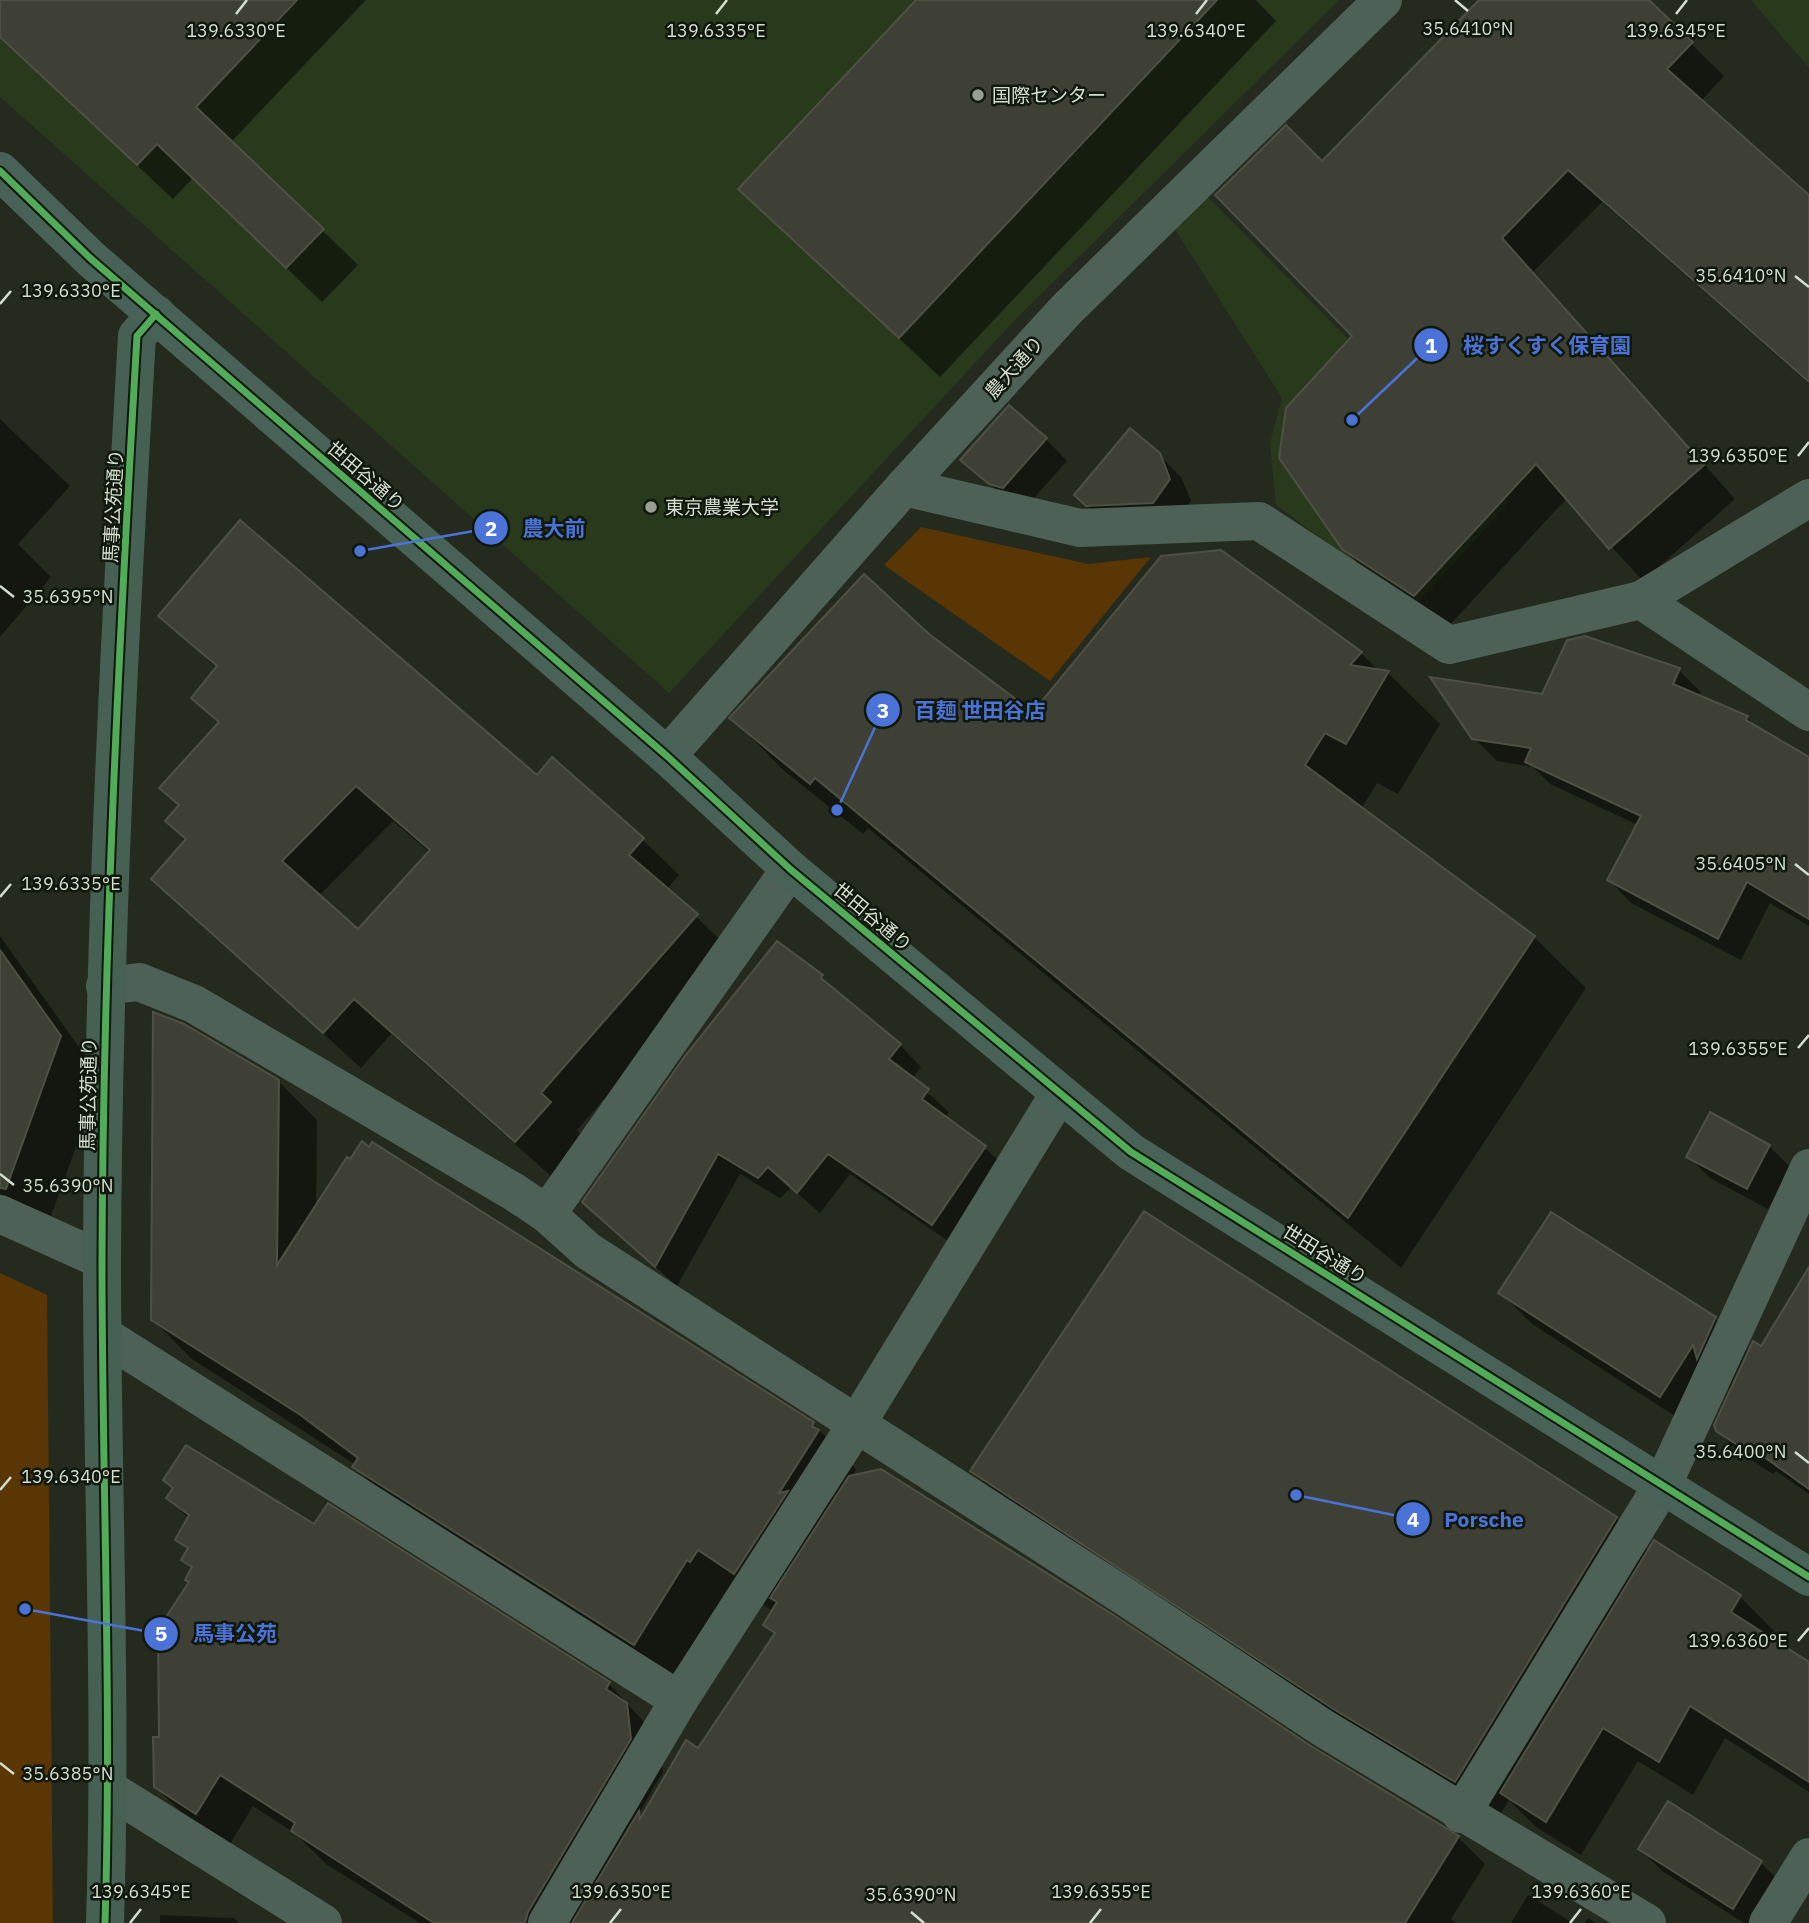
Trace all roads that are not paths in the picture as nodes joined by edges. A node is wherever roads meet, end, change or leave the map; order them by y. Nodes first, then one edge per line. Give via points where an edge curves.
1 (1383, 0) edge
2 (0, 171) edge
3 (156, 314) junction
4 (904, 487) junction
5 (1794, 507) edge
6 (1641, 600) junction
7 (1809, 712) edge
8 (667, 756) junction
9 (790, 869) junction
10 (105, 986) junction
11 (1059, 1094) junction
12 (1809, 1168) edge
13 (0, 1214) edge
14 (547, 1214) junction
15 (102, 1260) junction
16 (103, 1335) junction
17 (856, 1425) junction
18 (1663, 1484) junction
19 (1809, 1577) edge
20 (678, 1700) junction
21 (110, 1790) junction
22 (1461, 1814) junction
23 (1809, 1857) edge
24 (106, 1923) edge
25 (323, 1923) edge
26 (547, 1923) edge
27 (1647, 1923) edge
28 (1768, 1923) edge

1 - 4 street, 農大通り via 1067,309
2 - 3 main road, 世田谷通り
3 - 8 main road, 世田谷通り
3 - 10 street, 馬事公苑通り via 137,337
4 - 6 street via 1080,528 1259,521 1449,645
4 - 8 street, 農大通り
5 - 6 street
6 - 7 street
8 - 9 main road, 世田谷通り
9 - 11 main road, 世田谷通り
9 - 14 street
10 - 14 street via 139,982 194,1004
10 - 15 street, 馬事公苑通り
11 - 17 street
11 - 18 main road, 世田谷通り via 1131,1152
12 - 18 street
13 - 15 street
14 - 17 street via 588,1251
15 - 16 street, 馬事公苑通り
16 - 20 street
16 - 21 street, 馬事公苑通り
17 - 20 street
17 - 22 street
18 - 19 main road, 世田谷通り
18 - 22 street
20 - 26 street
21 - 24 street, 馬事公苑通り
21 - 25 street
22 - 27 street
23 - 28 street

